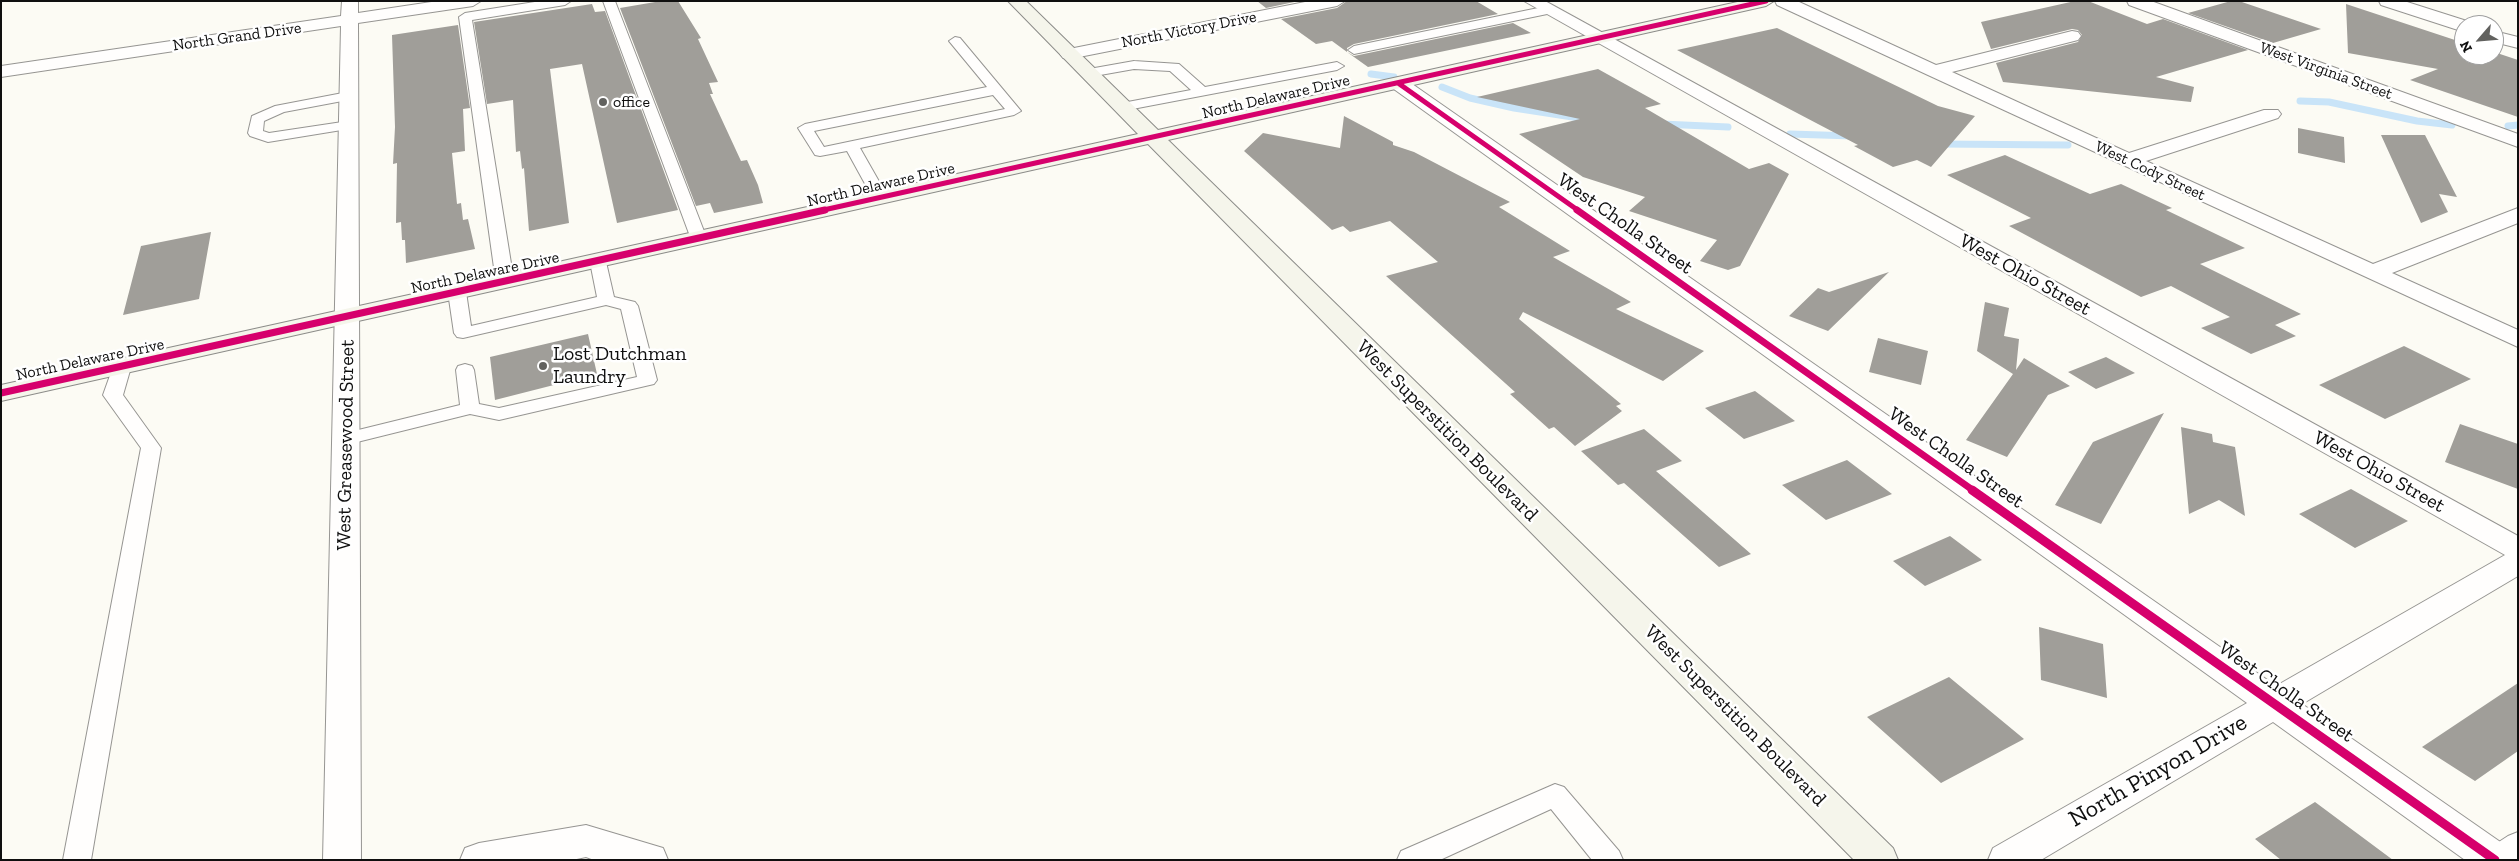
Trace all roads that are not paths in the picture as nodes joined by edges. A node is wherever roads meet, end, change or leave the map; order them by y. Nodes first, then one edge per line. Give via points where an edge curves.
1 (473, 1) edge
2 (565, 1) edge
3 (609, 1) edge
4 (1016, 1) edge
5 (1338, 1) edge
6 (1766, 1) edge
7 (1783, 1) edge
8 (2135, 1) edge
9 (2387, 1) edge
10 (1540, 6) edge
11 (350, 11) edge
12 (2454, 23) edge
13 (2072, 36) dead end
14 (1599, 38) junction
15 (2504, 39) edge
16 (955, 41) dead end
17 (2518, 43) edge
18 (1354, 50) dead end
19 (1069, 54) junction
20 (1337, 66) dead end
21 (1934, 71) junction
22 (1, 72) edge
23 (1089, 73) junction
24 (1398, 83) junction
25 (995, 90) junction
26 (1202, 92) junction
27 (348, 96) junction
28 (1122, 107) junction
29 (2271, 114) dead end
30 (349, 125) junction
31 (1153, 138) junction
32 (2518, 141) edge
33 (852, 146) junction
34 (2128, 160) junction
35 (881, 199) junction
36 (2518, 215) edge
37 (699, 239) junction
38 (598, 262) junction
39 (2372, 273) junction
40 (505, 282) junction
41 (457, 292) junction
42 (606, 300) junction
43 (347, 317) junction
44 (2518, 340) edge
45 (122, 367) junction
46 (465, 370) dead end
47 (2, 394) edge
48 (470, 408) junction
49 (345, 439) junction
50 (2518, 549) edge
51 (2518, 562) edge
52 (2274, 704) junction
53 (2518, 844) edge
54 (77, 860) edge
55 (342, 860) edge
56 (478, 860) edge
57 (649, 860) edge
58 (1411, 860) edge
59 (1609, 860) edge
60 (1879, 860) edge
61 (2006, 860) edge
62 (2495, 860) edge

1 - 11 street, North Grand Drive
2 - 40 lane via 465,17
3 - 37 lane
4 - 19 street, West Superstition Boulevard
5 - 19 street, North Victory Drive
6 - 14 street, North Delaware Drive
7 - 21 street, West Cody Street
8 - 32 street, West Virginia Street
9 - 12 street
10 - 14 street, West Ohio Street
10 - 18 lane
11 - 22 street, North Grand Drive
11 - 27 street, West Greasewood Street
13 - 21 street
14 - 24 street, North Delaware Drive
14 - 50 street, West Ohio Street
15 - 17 street
16 - 25 lane
19 - 23 street, West Superstition Boulevard
20 - 26 lane
21 - 34 street, West Cody Street
23 - 26 lane via 1134,65 1174,67
23 - 28 street, West Superstition Boulevard
24 - 31 street, North Delaware Drive
24 - 52 street, West Cholla Street
25 - 33 lane via 1014,111
25 - 33 lane via 805,128 820,152
26 - 28 lane
27 - 30 street, West Greasewood Street
27 - 30 lane via 280,109 258,119 255,133 268,138
28 - 31 street, West Superstition Boulevard
29 - 34 street
30 - 43 street, West Greasewood Street
31 - 35 street, North Delaware Drive
31 - 60 street, West Superstition Boulevard
33 - 35 lane
34 - 39 street, West Cody Street
35 - 37 street, North Delaware Drive
36 - 39 street
37 - 38 street, North Delaware Drive
38 - 40 street, North Delaware Drive
38 - 42 lane
39 - 44 street, West Cody Street
40 - 41 street, North Delaware Drive
41 - 42 lane via 463,333
41 - 43 street, North Delaware Drive
42 - 48 lane via 629,306 647,380 499,414
43 - 45 street, North Delaware Drive
43 - 49 street, West Greasewood Street
45 - 47 street, North Delaware Drive
45 - 54 lane via 113,395 151,448
46 - 48 lane
48 - 49 lane
49 - 55 street, West Greasewood Street
51 - 52 street, North Pinyon Drive
52 - 61 street, North Pinyon Drive
52 - 62 street, West Cholla Street
53 - 62 lane
56 - 57 street via 586,841
58 - 59 lane via 1555,794

